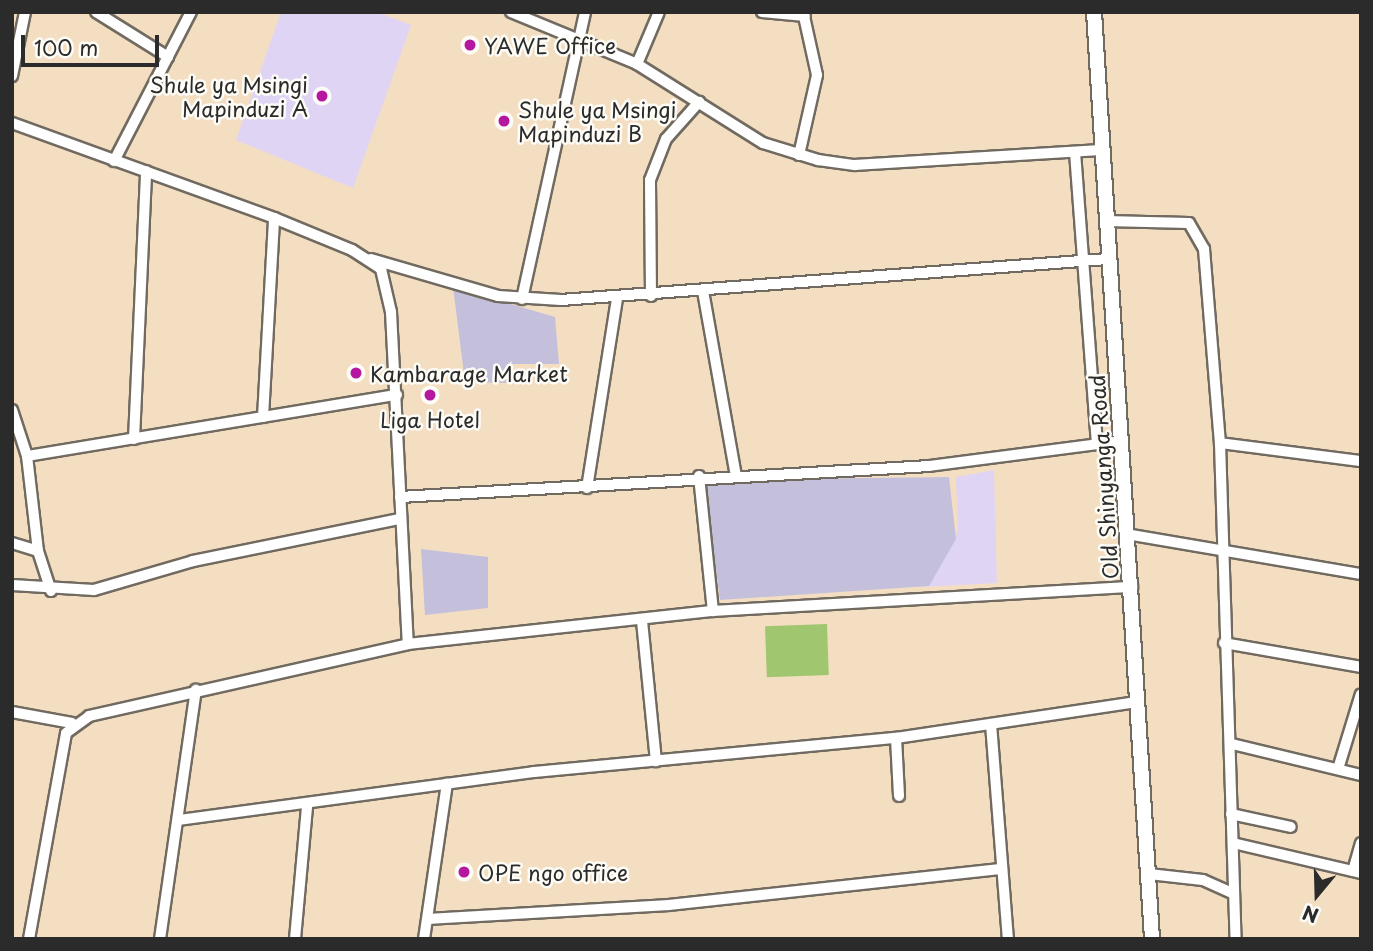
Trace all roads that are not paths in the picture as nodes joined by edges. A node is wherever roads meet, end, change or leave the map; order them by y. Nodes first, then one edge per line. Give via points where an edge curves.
1 (25, 12) edge
2 (96, 12) edge
3 (191, 12) edge
4 (511, 12) edge
5 (585, 12) edge
6 (659, 12) edge
7 (762, 12) edge
8 (1094, 12) edge
9 (804, 14) edge
10 (577, 37) junction
11 (168, 57) junction
12 (637, 64) junction
13 (12, 76) edge
14 (699, 102) junction
15 (12, 123) edge
16 (1100, 149) junction
17 (1075, 152) junction
18 (799, 155) junction
19 (114, 161) junction
20 (146, 171) junction
21 (274, 218) junction
22 (1105, 221) junction
23 (370, 259) junction
24 (1107, 259) junction
25 (1082, 262) junction
26 (703, 291) junction
27 (651, 296) junction
28 (617, 298) junction
29 (522, 299) junction
30 (397, 395) junction
31 (12, 411) edge
32 (263, 416) junction
33 (134, 439) junction
34 (1121, 441) junction
35 (1097, 442) junction
36 (1220, 443) junction
37 (27, 456) junction
38 (1361, 461) edge
39 (699, 476) junction
40 (736, 477) junction
41 (587, 488) junction
42 (400, 497) junction
43 (400, 519) junction
44 (1126, 534) junction
45 (12, 543) edge
46 (1221, 549) junction
47 (38, 551) junction
48 (1361, 575) edge
49 (12, 585) edge
50 (1132, 587) junction
51 (51, 591) junction
52 (713, 611) junction
53 (642, 621) junction
54 (1224, 643) junction
55 (408, 644) junction
56 (1361, 667) edge
57 (196, 690) junction
58 (1361, 694) edge
59 (1139, 702) junction
60 (12, 712) edge
61 (72, 723) junction
62 (991, 724) junction
63 (896, 738) junction
64 (1232, 744) junction
65 (656, 761) junction
66 (1338, 769) junction
67 (1361, 775) edge
68 (447, 783) junction
69 (899, 796) dead end
70 (307, 806) junction
71 (1231, 814) junction
72 (179, 820) junction
73 (1291, 827) dead end
74 (1233, 843) junction
75 (1361, 843) edge
76 (1002, 869) junction
77 (1357, 872) edge
78 (1149, 874) junction
79 (1234, 894) junction
80 (428, 919) junction
81 (29, 939) edge
82 (160, 939) edge
83 (295, 939) edge
84 (424, 939) edge
85 (1008, 939) edge
86 (1152, 939) edge
87 (1236, 939) edge

1 - 13 street
2 - 11 street
3 - 11 street
4 - 10 street
5 - 10 street
6 - 12 street
7 - 9 street
8 - 16 main road, Old Shinyanga Road
9 - 18 street via 817,75
10 - 12 street
10 - 29 street via 565,117
11 - 19 street
12 - 14 street
14 - 18 street via 764,143
14 - 27 street via 666,139 650,180
15 - 19 street
16 - 17 street
16 - 22 main road, Old Shinyanga Road
17 - 18 street via 855,165
17 - 25 street
19 - 20 street
20 - 21 street
20 - 33 street
21 - 23 street
21 - 32 street
22 - 24 main road, Old Shinyanga Road
22 - 36 street via 1184,221 1200,233
23 - 29 street
23 - 30 street via 387,287
24 - 25 street
24 - 34 main road, Old Shinyanga Road
25 - 26 street
25 - 35 street
26 - 27 street
26 - 40 street
27 - 28 street
28 - 29 street
28 - 41 street
30 - 32 street
30 - 42 street
31 - 37 street
32 - 33 street
33 - 37 street
34 - 35 street
34 - 44 main road, Old Shinyanga Road
35 - 40 street via 929,466
36 - 38 street
36 - 46 street
37 - 47 street
39 - 40 street
39 - 41 street
39 - 52 street
41 - 42 street
42 - 43 street
43 - 51 street via 193,561 94,590
43 - 55 street
44 - 46 street
44 - 50 main road, Old Shinyanga Road
45 - 47 street
46 - 48 street
46 - 54 street
47 - 51 street
49 - 51 street
50 - 52 street
50 - 59 main road, Old Shinyanga Road
52 - 53 street
53 - 55 street
53 - 65 street
54 - 56 street
54 - 64 street
55 - 57 street
57 - 61 street
57 - 72 street
58 - 66 street
59 - 62 street
59 - 78 main road, Old Shinyanga Road
60 - 61 street
61 - 81 street
62 - 63 street
62 - 76 street
63 - 65 street
63 - 69 street
64 - 66 street
64 - 71 street
65 - 68 street
66 - 67 street
68 - 70 street
68 - 80 street
70 - 72 street
70 - 83 street
71 - 73 street
71 - 74 street
72 - 82 street
74 - 77 street
74 - 79 street
75 - 77 street
76 - 80 street via 669,905
76 - 85 street
78 - 79 street via 1197,879
78 - 86 main road, Old Shinyanga Road
79 - 87 street
80 - 84 street

